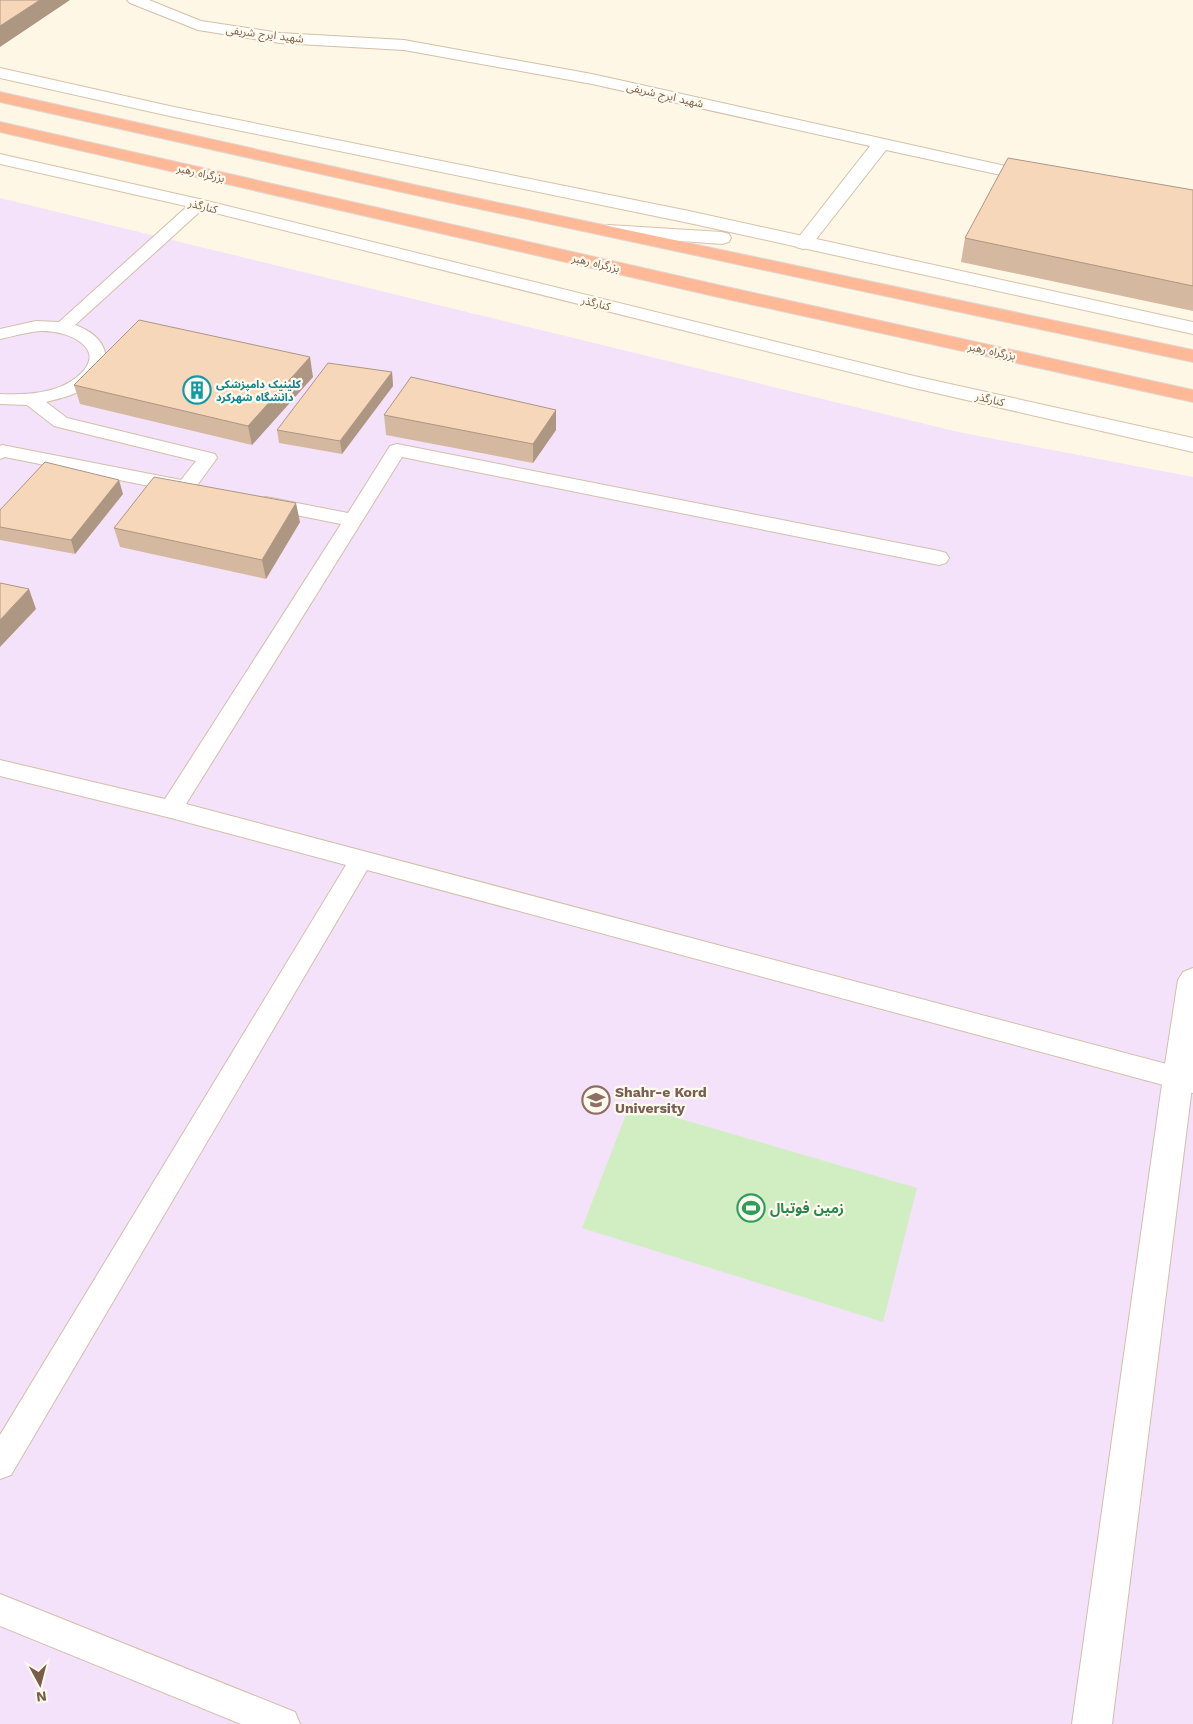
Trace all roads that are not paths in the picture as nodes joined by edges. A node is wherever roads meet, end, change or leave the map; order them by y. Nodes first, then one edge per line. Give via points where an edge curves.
1 (135, 0) edge
2 (0, 73) edge
3 (0, 97) edge
4 (0, 127) edge
5 (881, 144) junction
6 (0, 159) edge
7 (1056, 183) edge
8 (199, 204) junction
9 (609, 231) junction
10 (803, 243) junction
11 (63, 327) junction
12 (1193, 328) edge
13 (0, 334) edge
14 (1193, 356) edge
15 (1193, 396) edge
16 (0, 399) edge
17 (32, 400) junction
18 (1193, 445) edge
19 (0, 453) edge
20 (186, 487) junction
21 (206, 491) edge
22 (245, 499) edge
23 (352, 520) junction
24 (939, 558) dead end
25 (0, 768) edge
26 (171, 809) junction
27 (360, 860) junction
28 (1193, 980) edge
29 (1185, 1079) edge
30 (0, 1464) edge
31 (0, 1610) edge
32 (283, 1724) edge
33 (1092, 1724) edge

1 - 5 main road, شهید ایرج شریفی via 198,25 280,38 404,45 592,79
2 - 10 main road
3 - 9 highway
4 - 15 highway, بزرگراه رهبر
5 - 7 main road, شهید ایرج شریفی
5 - 10 main road
6 - 8 main road, کنارگذر
8 - 11 lane
8 - 18 main road, کنارگذر via 914,382
9 - 10 main road
9 - 14 highway
10 - 12 main road
11 - 13 lane via 20,328
11 - 17 lane via 80,332 92,341 97,352 96,363 88,376 74,386 55,395
16 - 17 lane
17 - 20 lane via 61,422 208,458
19 - 20 lane
20 - 21 lane
22 - 23 lane
23 - 24 lane via 397,450
23 - 26 lane
25 - 26 lane
26 - 27 lane
27 - 29 lane
27 - 30 lane
28 - 29 main road
29 - 33 main road
31 - 32 lane

